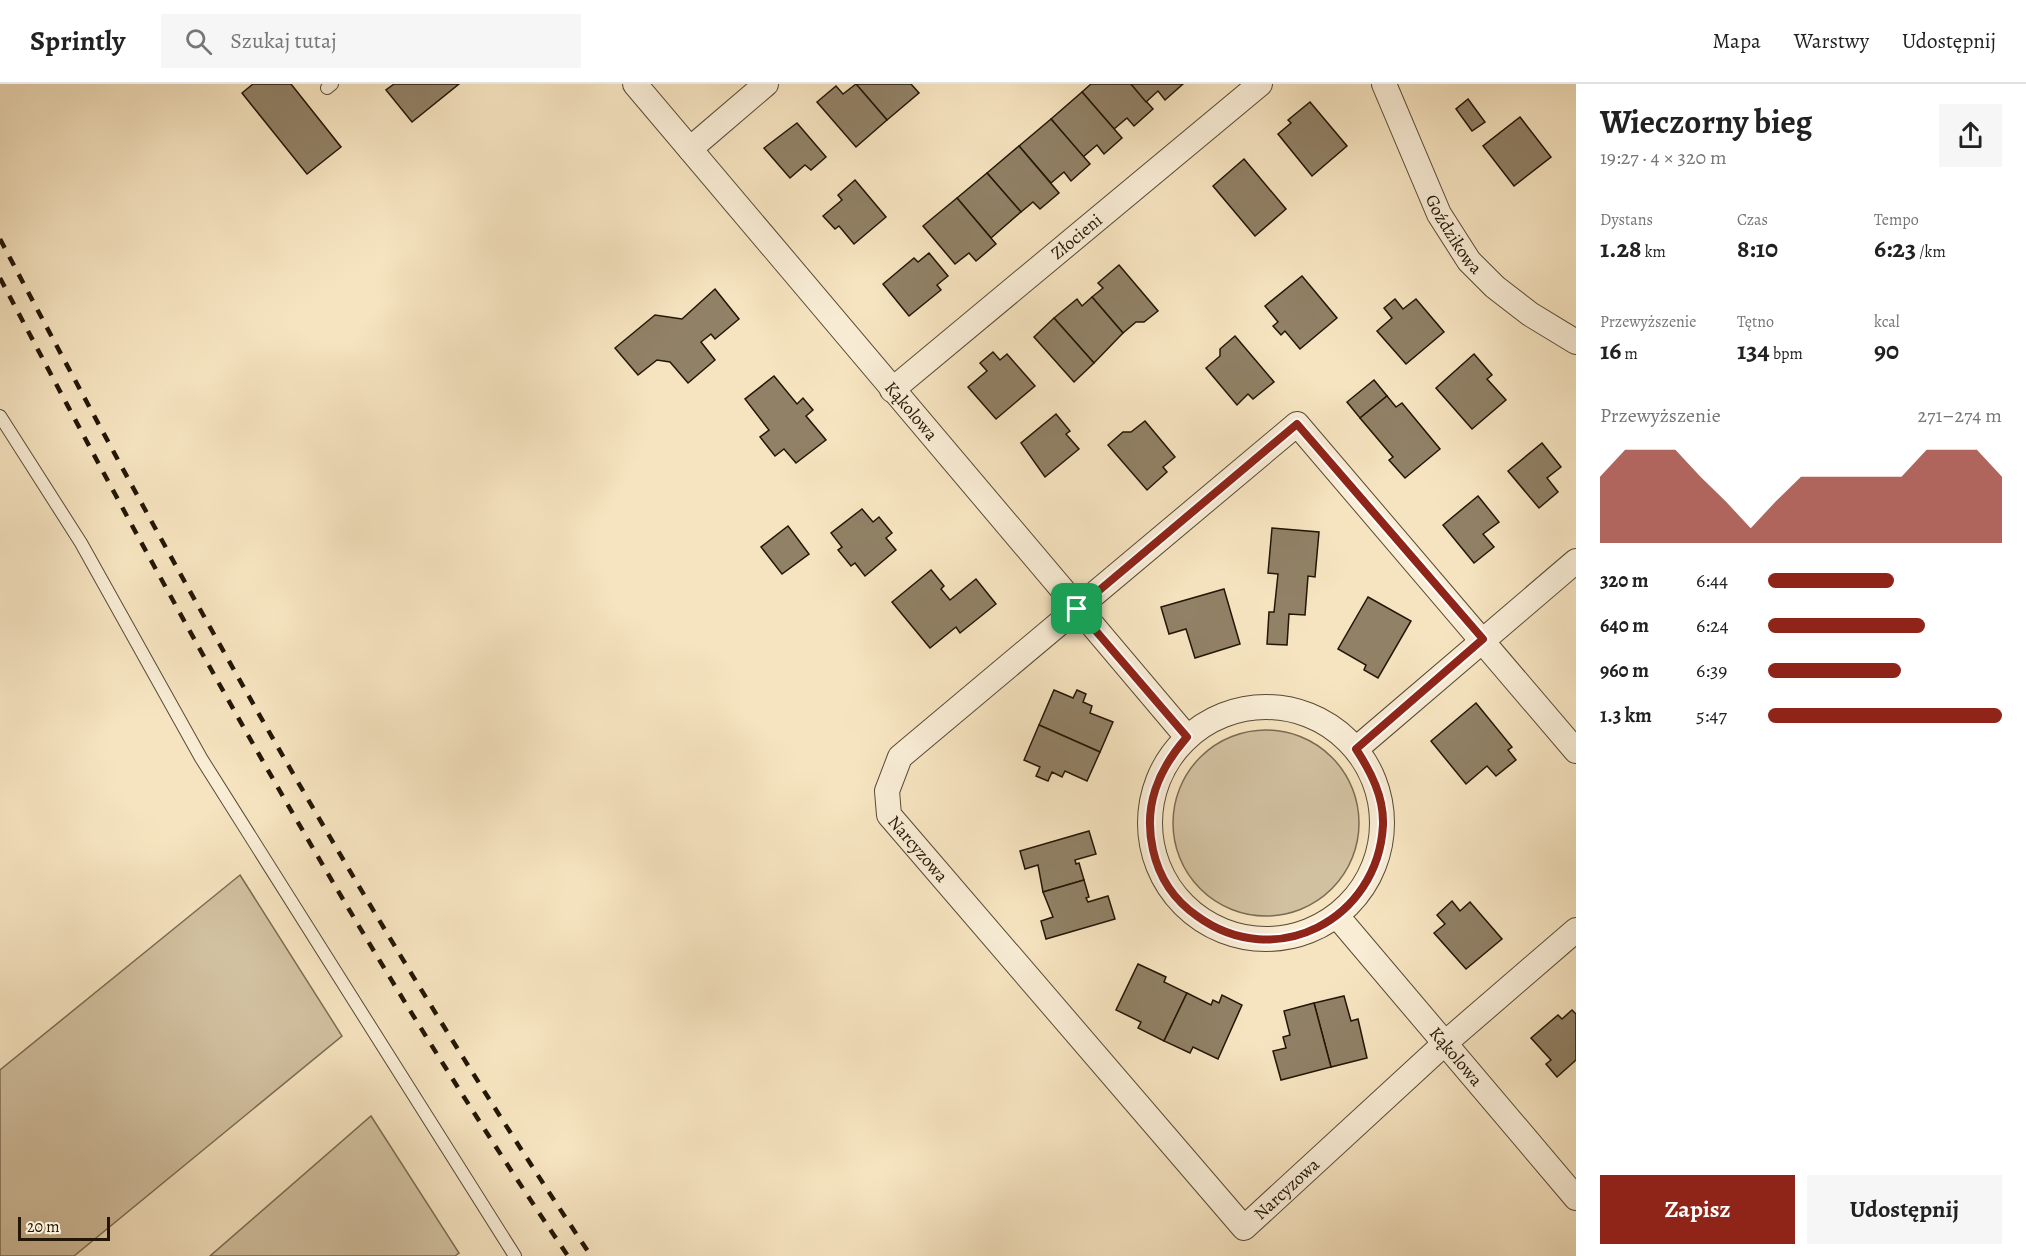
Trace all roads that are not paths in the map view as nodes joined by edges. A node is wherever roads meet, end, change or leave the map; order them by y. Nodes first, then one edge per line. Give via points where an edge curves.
1 (635, 84) edge
2 (766, 84) edge
3 (1260, 84) edge
4 (1384, 84) edge
5 (690, 149) junction
6 (1576, 342) edge
7 (892, 390) junction
8 (0, 416) edge
9 (1576, 561) edge
10 (1077, 609) junction
11 (1483, 639) junction
12 (1187, 737) junction
13 (1356, 749) junction
14 (1576, 751) edge
15 (1337, 916) junction
16 (1576, 930) edge
17 (1444, 1044) junction
18 (1576, 1197) edge
19 (515, 1256) edge

1 - 5 street, Kąkolowa
2 - 5 street
3 - 7 street, Złocieni
4 - 6 street, Goździkowa via 1439,214 1469,261 1530,314
5 - 7 street, Kąkolowa
7 - 10 street, Kąkolowa
8 - 19 lane via 81,543 201,758
9 - 11 street
10 - 11 street, Narcyzowa via 1297,424
10 - 12 street, Kąkolowa
10 - 17 street, Narcyzowa via 900,758 887,791 889,815 1244,1228
11 - 13 street
11 - 14 street, Narcyzowa
12 - 13 street via 1208,721 1260,706 1287,708 1313,716
12 - 15 street via 1156,782 1150,809 1156,863 1168,887 1186,908 1208,924 1233,935 1260,940 1314,930
13 - 15 street via 1371,771 1380,796 1383,823 1371,875
15 - 17 street, Kąkolowa
16 - 17 street, Narcyzowa
17 - 18 street, Kąkolowa

